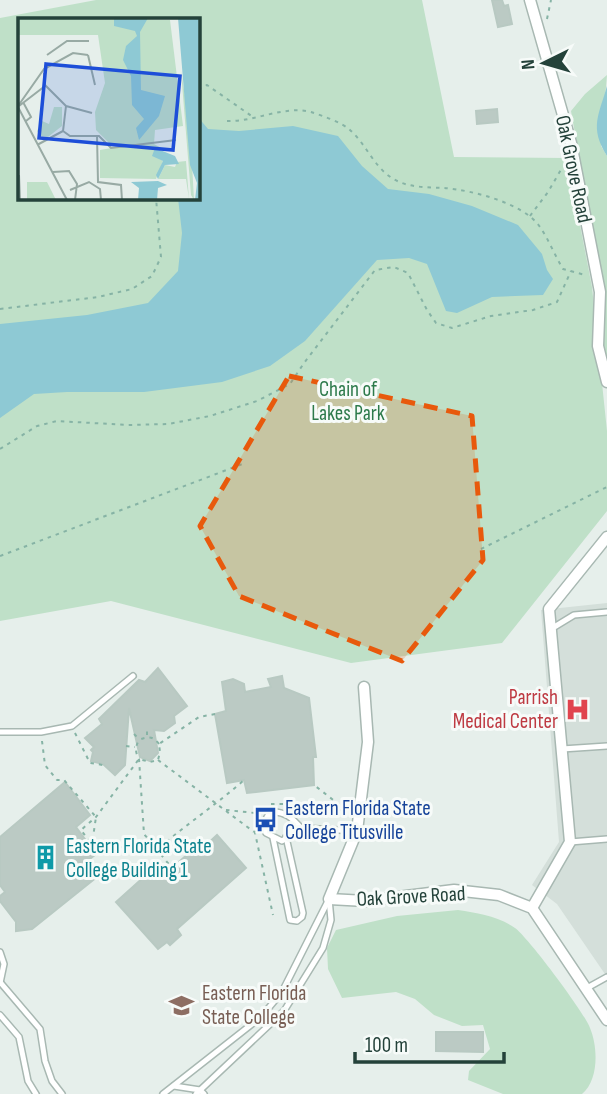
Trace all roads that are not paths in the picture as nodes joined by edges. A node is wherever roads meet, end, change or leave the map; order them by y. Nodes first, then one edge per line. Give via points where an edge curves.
1 (530, 0) edge
2 (607, 382) edge
3 (607, 537) edge
4 (607, 612) edge
5 (550, 629) junction
6 (133, 676) dead end
7 (364, 687) dead end
8 (0, 732) edge
9 (607, 746) edge
10 (562, 749) junction
11 (301, 828) junction
12 (357, 831) junction
13 (274, 838) junction
14 (286, 838) junction
15 (607, 839) edge
16 (570, 842) junction
17 (329, 900) junction
18 (532, 908) junction
19 (0, 952) edge
20 (607, 977) edge
21 (0, 982) edge
22 (587, 988) junction
23 (0, 1015) edge
24 (607, 1020) edge
25 (174, 1086) junction
26 (200, 1093) edge
27 (36, 1094) edge
28 (62, 1094) edge
29 (163, 1094) edge
30 (175, 1094) edge

1 - 2 street, Oak Grove Road via 575,165 600,292 598,346
3 - 5 street via 549,609
4 - 5 lane via 574,615
5 - 10 street
6 - 8 lane via 72,726
7 - 12 street via 368,742
9 - 10 lane
10 - 16 street
11 - 12 lane
11 - 13 lane via 286,814 271,811 264,826
11 - 14 lane
12 - 17 street
13 - 14 lane
13 - 14 lane via 290,920 297,921 303,913
15 - 16 lane
16 - 18 street
17 - 18 street, Oak Grove Road via 366,901 454,890 499,895
17 - 25 lane via 282,992 261,1017
17 - 26 lane via 331,920 323,948 284,1011
18 - 22 street
19 - 21 lane via 4,964
20 - 22 lane
21 - 28 lane via 40,1029 45,1061
22 - 24 street
23 - 27 lane via 19,1037 28,1082
25 - 26 lane
25 - 29 lane
25 - 30 lane

